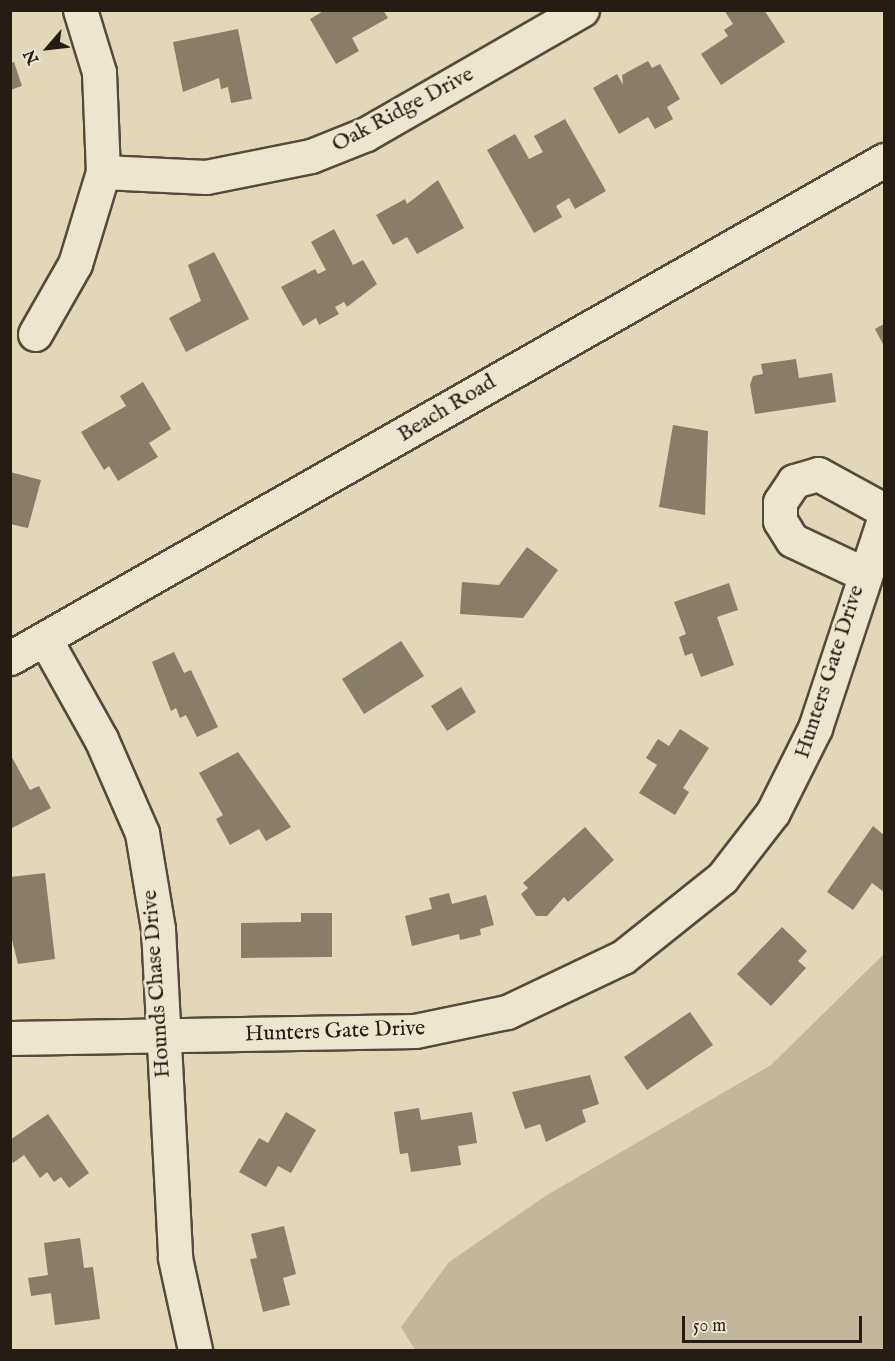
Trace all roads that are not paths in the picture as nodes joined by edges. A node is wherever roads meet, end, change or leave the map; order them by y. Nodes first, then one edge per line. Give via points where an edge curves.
1 (80, 10) edge
2 (582, 10) edge
3 (885, 160) edge
4 (103, 172) junction
5 (35, 334) dead end
6 (885, 510) edge
7 (885, 519) edge
8 (862, 573) junction
9 (45, 639) junction
10 (10, 658) edge
11 (163, 1036) junction
12 (10, 1038) edge
13 (195, 1350) edge

1 - 4 street via 99,72
2 - 4 street, Oak Ridge Drive via 366,134 311,156 207,177
3 - 9 street, Beach Road
4 - 5 street via 75,264
6 - 8 street via 818,474 794,481 780,502 780,520 792,540
7 - 8 street, Hunters Gate Drive
8 - 11 street, Hunters Gate Drive via 815,728 773,812 707,892 623,957 550,996 472,1022 378,1034
9 - 10 street, Beach Road
9 - 11 street, Hounds Chase Drive via 101,739 142,833 158,929
11 - 12 street, Hunters Gate Drive
11 - 13 street, Hounds Chase Drive via 175,1258

